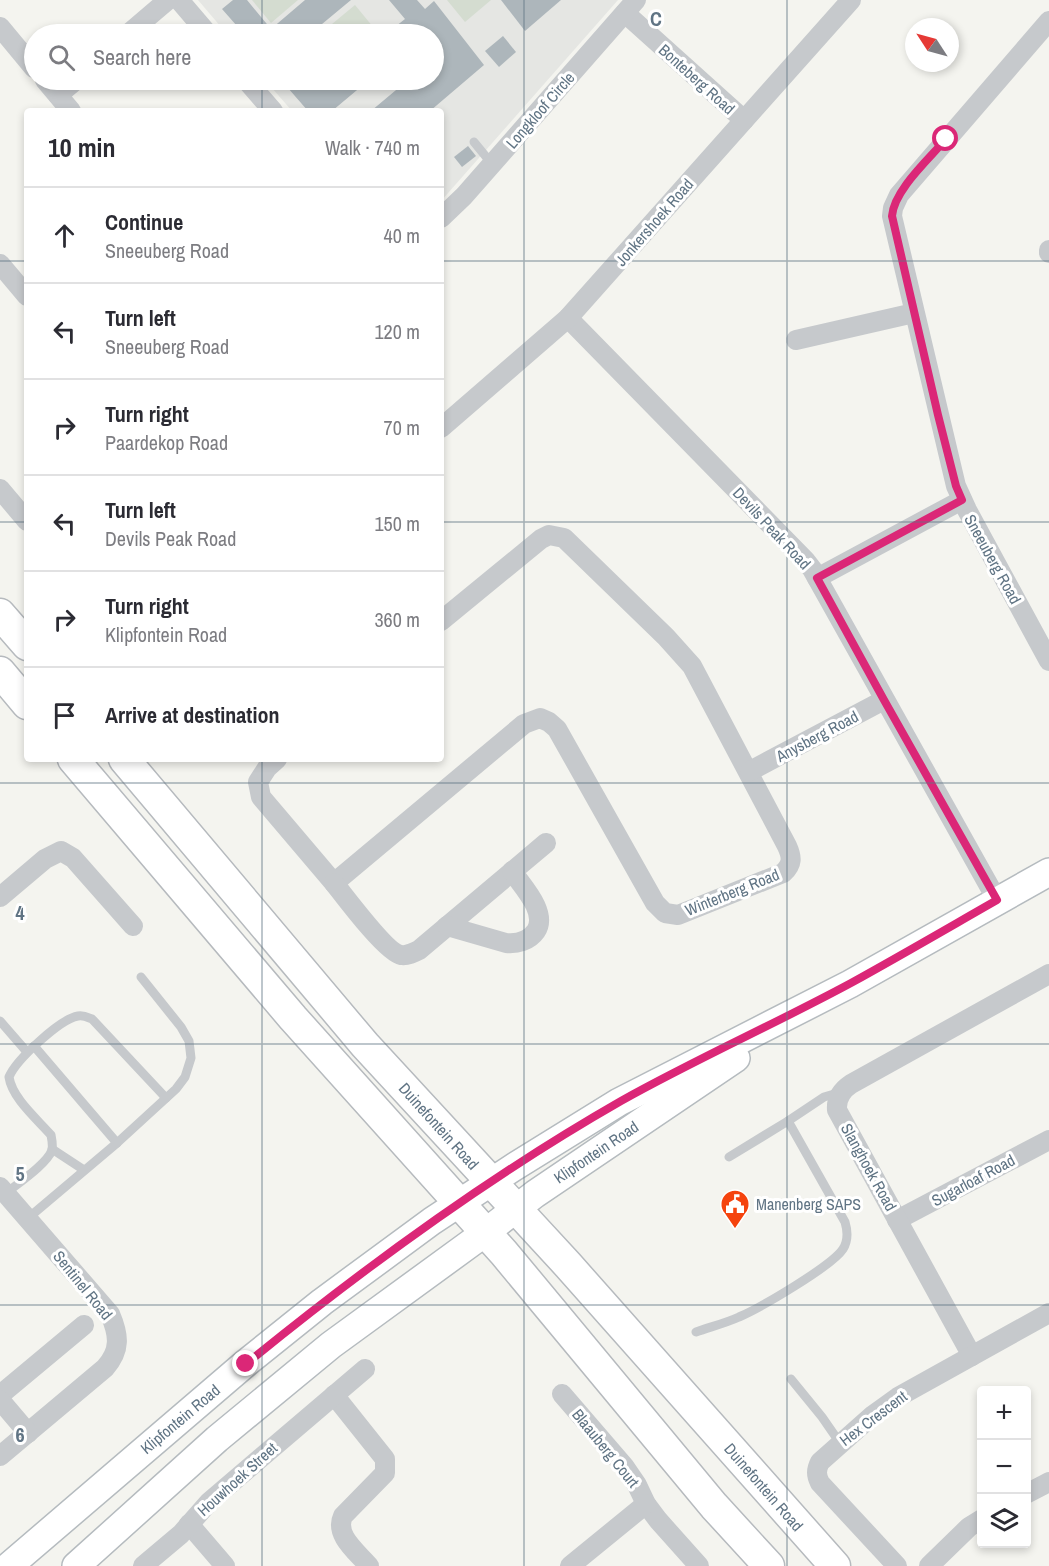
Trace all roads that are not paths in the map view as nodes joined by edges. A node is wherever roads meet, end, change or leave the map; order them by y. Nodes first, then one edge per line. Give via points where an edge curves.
1 (168, 0) edge
2 (179, 0) edge
3 (851, 0) edge
4 (630, 6) edge
5 (1049, 21) edge
6 (140, 24) edge
7 (199, 24) edge
8 (0, 27) edge
9 (24, 56) edge
10 (54, 90) edge
11 (64, 90) edge
12 (255, 90) edge
13 (58, 95) junction
14 (69, 108) edge
15 (270, 108) edge
16 (744, 120) junction
17 (474, 142) dead end
18 (492, 164) junction
19 (444, 215) edge
20 (0, 264) edge
21 (24, 292) edge
22 (914, 314) junction
23 (568, 318) junction
24 (796, 340) dead end
25 (444, 425) edge
26 (0, 489) edge
27 (962, 500) junction
28 (24, 517) edge
29 (817, 578) junction
30 (0, 614) edge
31 (444, 619) edge
32 (24, 642) edge
33 (1049, 661) edge
34 (0, 672) edge
35 (24, 700) edge
36 (884, 700) junction
37 (76, 762) edge
38 (128, 762) edge
39 (274, 762) edge
40 (750, 771) junction
41 (546, 843) dead end
42 (512, 871) junction
43 (1049, 872) edge
44 (334, 884) junction
45 (0, 897) edge
46 (997, 900) junction
47 (134, 926) dead end
48 (447, 926) junction
49 (1049, 974) edge
50 (141, 977) dead end
51 (850, 984) junction
52 (0, 1021) edge
53 (31, 1049) junction
54 (842, 1092) junction
55 (166, 1098) junction
56 (788, 1121) junction
57 (1049, 1140) edge
58 (117, 1143) junction
59 (52, 1149) junction
60 (729, 1157) dead end
61 (84, 1170) junction
62 (490, 1182) junction
63 (3, 1190) edge
64 (459, 1203) junction
65 (514, 1209) junction
66 (27, 1219) junction
67 (897, 1220) junction
68 (486, 1232) junction
69 (1049, 1313) edge
70 (84, 1325) dead end
71 (696, 1332) dead end
72 (972, 1356) junction
73 (365, 1369) dead end
74 (791, 1379) dead end
75 (562, 1394) dead end
76 (0, 1395) edge
77 (334, 1395) junction
78 (0, 1400) edge
79 (28, 1433) junction
80 (840, 1443) junction
81 (0, 1456) edge
82 (1049, 1482) edge
83 (1031, 1491) edge
84 (645, 1504) junction
85 (977, 1522) edge
86 (189, 1524) junction
87 (9, 1566) edge
88 (76, 1566) edge
89 (143, 1566) edge
90 (225, 1566) edge
91 (369, 1566) edge
92 (570, 1566) edge
93 (699, 1566) edge
94 (769, 1566) edge
95 (835, 1566) edge
96 (897, 1566) edge
97 (929, 1566) edge

1 - 6 street
2 - 7 street
3 - 16 street, Jonkershoek Road
4 - 16 street, Bonteberg Road
4 - 18 street, Longkloof Circle
5 - 22 street, Sneeuberg Road via 895,201 892,216
8 - 9 street
10 - 13 street
11 - 13 street
12 - 15 street
13 - 14 street
16 - 23 street, Jonkershoek Road
17 - 18 lane
18 - 19 street, Longkloof Circle
20 - 21 street
22 - 24 street
22 - 27 street, Sneeuberg Road
23 - 25 street, Jonkershoek Road
23 - 29 street, Devils Peak Road via 805,560
26 - 28 street
27 - 29 street
27 - 33 street, Sneeuberg Road
29 - 36 street, Devils Peak Road
30 - 32 main road
31 - 40 street, Winterberg Road via 541,539 549,535 564,538 682,653
34 - 35 main road
36 - 40 street, Anysberg Road
36 - 46 street, Devils Peak Road
37 - 64 main road via 293,1018
38 - 62 main road, Duinefontein Road via 365,1046
39 - 44 street via 258,782 261,797
40 - 44 street, Winterberg Road via 787,846 789,866 783,873 678,915 665,914 655,903 557,729 540,718 524,724
41 - 42 street
42 - 48 street
42 - 48 street via 538,912 538,927 533,935 516,944 506,944
43 - 46 main road, Klipfontein Road
44 - 48 street via 385,944 402,956 418,950
45 - 47 street via 45,859 61,852 73,858
46 - 51 main road, Klipfontein Road
49 - 54 street
50 - 55 lane via 189,1041 191,1058 186,1077
51 - 62 main road, Klipfontein Road via 619,1102
51 - 65 main road, Klipfontein Road
52 - 53 lane
53 - 55 lane via 66,1021 85,1016
53 - 58 lane
53 - 59 lane via 11,1071 10,1084 51,1135
54 - 56 lane via 824,1097
54 - 67 street, Slanghoek Road via 837,1110
55 - 58 lane
56 - 60 lane
56 - 71 lane via 846,1222 843,1250 791,1289 740,1317
57 - 67 street, Sugarloaf Road
58 - 61 lane
59 - 61 lane
59 - 63 lane via 44,1161
61 - 66 lane
62 - 64 main road, Klipfontein Road
62 - 65 main road, Duinefontein Road
63 - 66 street, Sentinel Road
64 - 68 main road
64 - 87 main road, Klipfontein Road via 322,1302
65 - 68 main road, Klipfontein Road
65 - 95 main road, Duinefontein Road
66 - 79 street, Sentinel Road via 110,1314 118,1345 105,1368
67 - 72 street, Slanghoek Road
68 - 88 main road, Klipfontein Road via 275,1390
68 - 94 main road via 714,1506
69 - 72 street, Hex Crescent
70 - 76 street
72 - 80 street, Hex Crescent via 898,1397
73 - 77 street, Houwhoek Street
74 - 80 lane
75 - 84 street, Blaauberg Court via 624,1466 638,1485
77 - 86 street, Houwhoek Street via 208,1502
77 - 91 street via 385,1459 385,1473 340,1522 344,1537
78 - 79 street
79 - 81 street, Sentinel Road
80 - 96 street, Hex Crescent via 820,1462 820,1483
82 - 83 street
84 - 92 street
84 - 93 street, Blaauberg Court
85 - 97 street
86 - 89 street, Houwhoek Street
86 - 90 street

